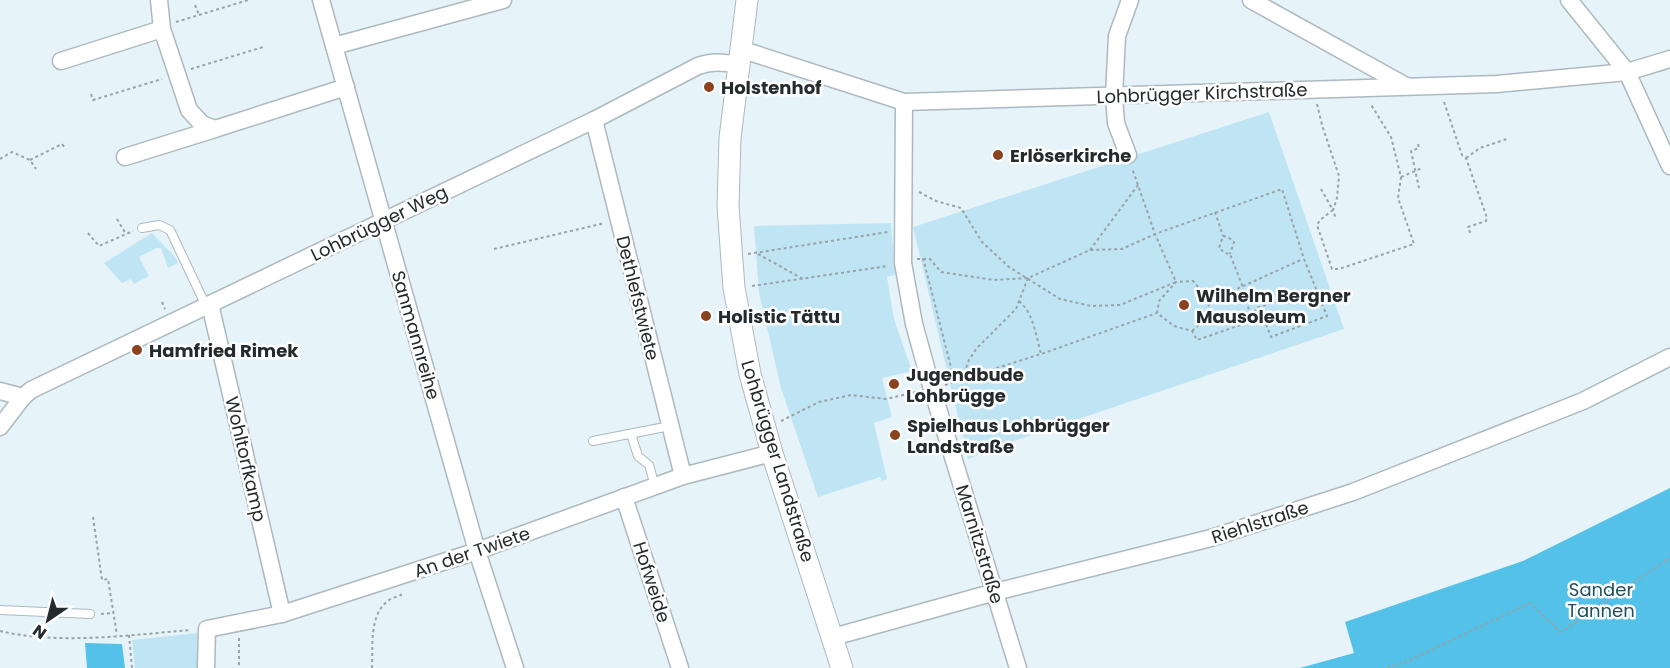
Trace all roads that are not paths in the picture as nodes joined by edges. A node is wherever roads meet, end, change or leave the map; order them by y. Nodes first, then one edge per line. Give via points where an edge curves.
1 (159, 0) edge
2 (321, 0) edge
3 (503, 0) edge
4 (747, 0) edge
5 (1130, 0) edge
6 (1251, 0) edge
7 (1569, 0) edge
8 (162, 28) junction
9 (334, 46) junction
10 (739, 57) junction
11 (1670, 59) edge
12 (61, 61) dead end
13 (1627, 72) junction
14 (346, 87) junction
15 (1407, 87) junction
16 (1114, 96) junction
17 (904, 102) junction
18 (594, 120) junction
19 (215, 129) junction
20 (1128, 155) road end
21 (125, 157) dead end
22 (1670, 166) edge
23 (384, 220) junction
24 (142, 228) road end
25 (208, 305) junction
26 (1670, 357) edge
27 (0, 391) edge
28 (23, 397) junction
29 (0, 426) edge
30 (670, 426) junction
31 (631, 434) junction
32 (593, 441) dead end
33 (772, 453) junction
34 (683, 476) junction
35 (655, 486) junction
36 (624, 497) junction
37 (477, 551) junction
38 (995, 592) junction
39 (0, 610) edge
40 (93, 614) road end
41 (282, 614) junction
42 (833, 637) junction
43 (206, 668) edge
44 (515, 668) edge
45 (680, 668) edge
46 (842, 668) edge
47 (1018, 668) edge

1 - 8 street
2 - 9 street, Sanmannreihe
3 - 9 street
4 - 10 street, Lohbrügger Landstraße
5 - 16 street via 1117,36
6 - 15 street
7 - 13 street
8 - 12 street
8 - 19 street via 189,110 202,124
9 - 14 street, Sanmannreihe
10 - 17 street, Lohbrügger Kirchstraße
10 - 18 street, Lohbrügger Weg via 708,62
10 - 33 street, Lohbrügger Landstraße via 728,180 730,258 750,374
11 - 13 street, Lohbrügger Kirchstraße
13 - 15 street, Lohbrügger Kirchstraße via 1497,84
13 - 22 street
14 - 19 street
14 - 23 street, Sanmannreihe
15 - 16 street, Lohbrügger Kirchstraße
16 - 17 street, Lohbrügger Kirchstraße
16 - 20 street via 1116,123
17 - 38 street, Marnitzstraße via 903,263 914,324
18 - 23 street, Lohbrügger Weg
18 - 30 street, Dethlefstwiete
19 - 21 street
23 - 25 street, Lohbrügger Weg
23 - 37 street, Sanmannreihe
24 - 25 lane via 159,225 170,230
25 - 28 street, Lohbrügger Weg
25 - 41 street, Wohltorfkamp
26 - 38 street, Riehlstraße via 1595,396 1353,492 1211,538
27 - 28 street
28 - 29 street, Lohbrügger Weg
30 - 31 lane
30 - 34 street, Dethlefstwiete
31 - 32 lane
31 - 35 lane via 638,456 650,465
33 - 34 street, An der Twiete
33 - 42 street, Lohbrügger Landstraße
34 - 35 street, An der Twiete
35 - 36 street, An der Twiete
36 - 37 street, An der Twiete
36 - 45 street, Hofweide
37 - 41 street, An der Twiete
37 - 44 street, Sanmannreihe
38 - 42 street, Riehlstraße
38 - 47 street, Marnitzstraße
39 - 40 lane
41 - 43 street, An der Twiete via 207,629
42 - 46 street, Lohbrügger Landstraße

